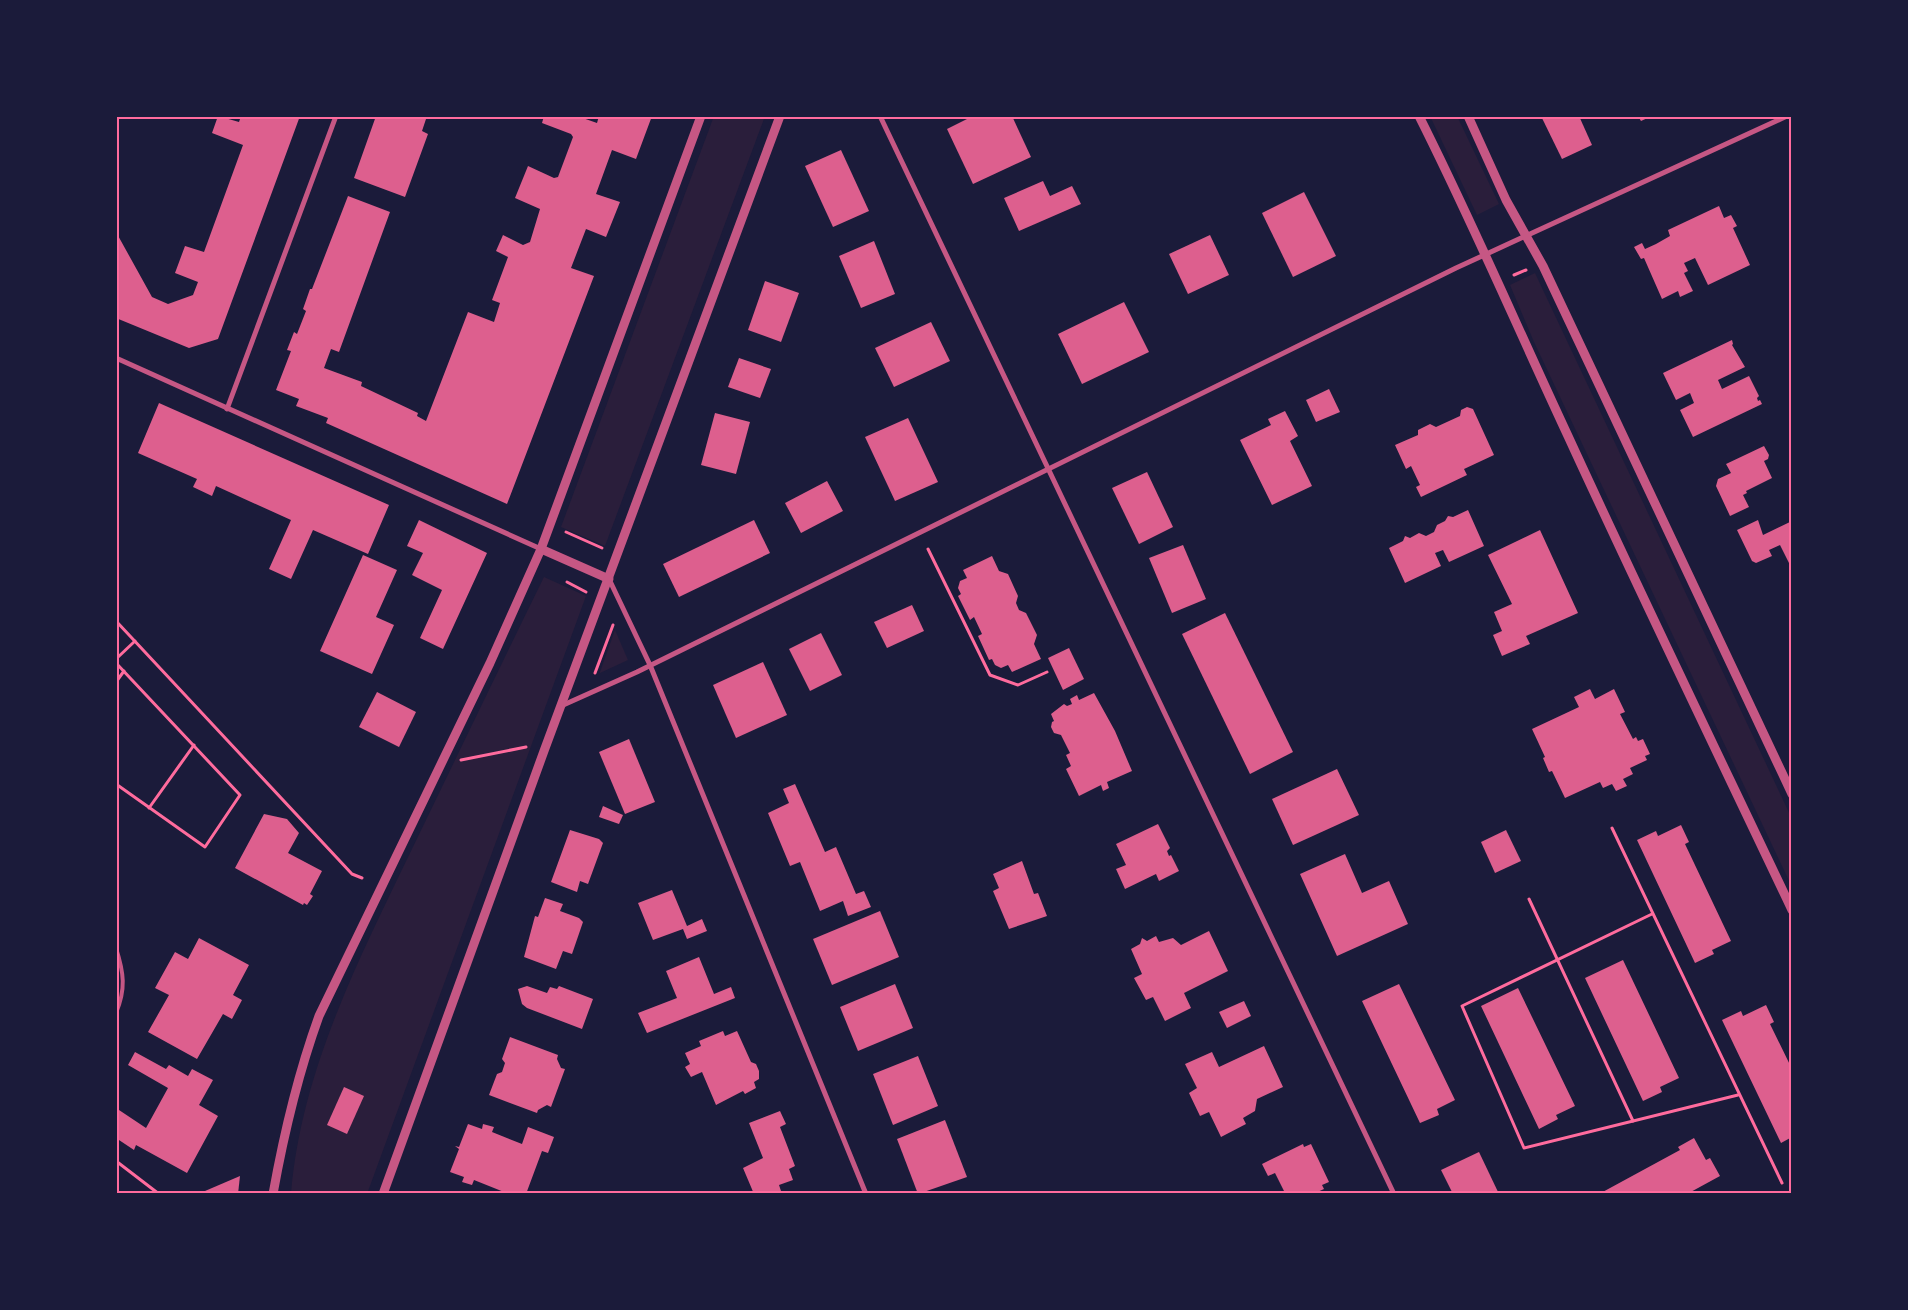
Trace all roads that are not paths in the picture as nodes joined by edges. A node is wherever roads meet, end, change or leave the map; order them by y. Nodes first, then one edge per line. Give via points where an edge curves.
1 (336, 116) edge
2 (701, 116) edge
3 (780, 116) edge
4 (880, 116) edge
5 (1419, 116) edge
6 (1468, 116) edge
7 (1787, 116) edge
8 (1526, 235) junction
9 (1485, 254) junction
10 (116, 358) edge
11 (227, 409) junction
12 (1048, 468) junction
13 (541, 549) junction
14 (609, 579) junction
15 (650, 665) junction
16 (561, 706) junction
17 (1792, 794) edge
18 (1792, 910) edge
19 (116, 948) edge
20 (116, 1013) edge
21 (273, 1194) edge
22 (383, 1194) edge
23 (866, 1194) edge
24 (1394, 1194) edge

1 - 11 street
2 - 13 street
3 - 14 street
4 - 12 street
5 - 9 street
6 - 8 street via 1506,200
7 - 8 street
8 - 9 street
8 - 17 street
9 - 12 street
9 - 18 street
10 - 11 street
11 - 13 street
12 - 15 street
12 - 24 street
13 - 14 street
13 - 21 street via 447,753 319,1016 305,1054
14 - 15 street
14 - 16 street
15 - 16 street
15 - 23 street
16 - 22 street
19 - 20 lane via 122,967 124,994

